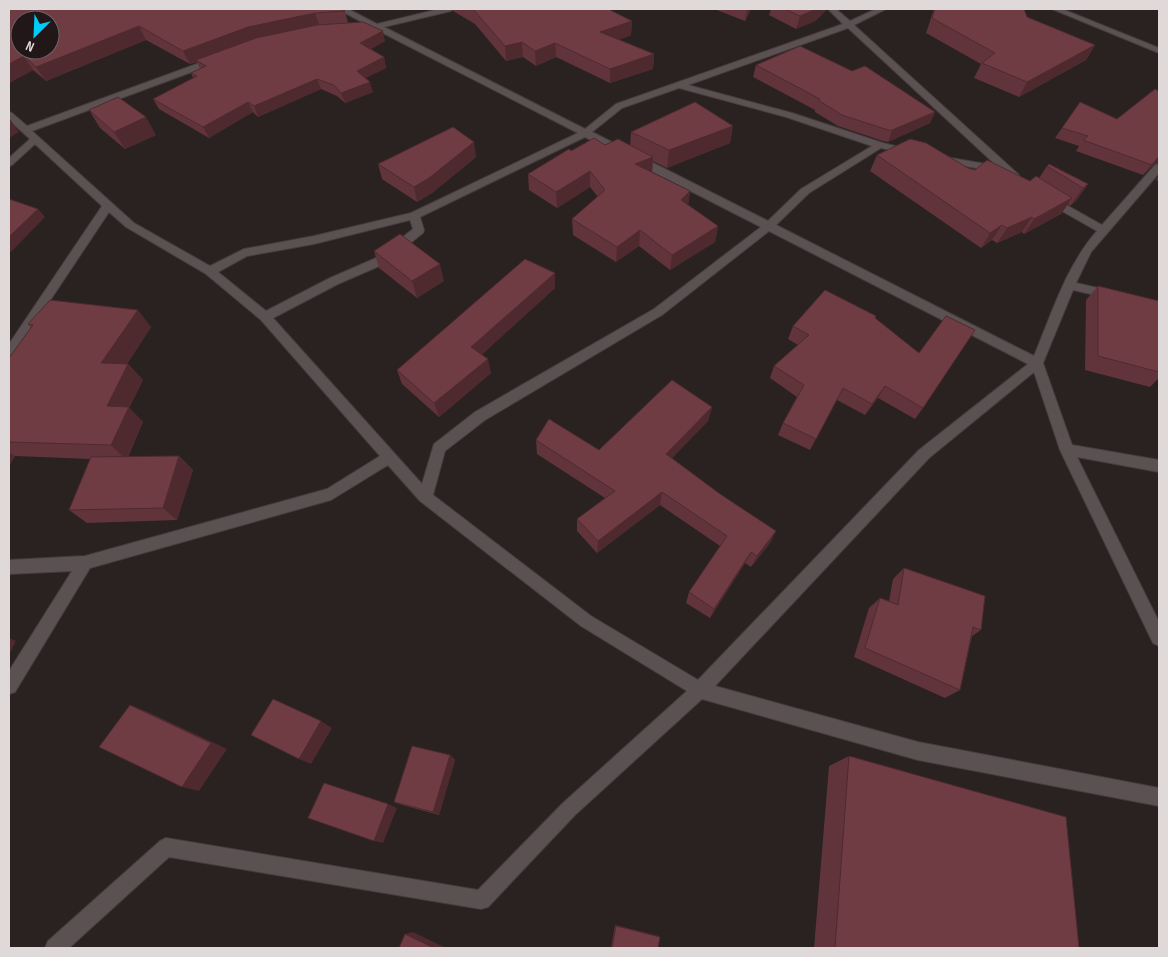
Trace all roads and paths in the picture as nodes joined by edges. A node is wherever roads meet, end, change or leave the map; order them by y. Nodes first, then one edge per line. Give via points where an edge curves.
1 (342, 9) edge
2 (448, 9) edge
3 (832, 9) edge
4 (882, 9) edge
5 (1056, 9) edge
6 (850, 24) junction
7 (377, 27) junction
8 (358, 28) edge
9 (1159, 51) edge
10 (229, 55) edge
11 (680, 85) junction
12 (9, 115) edge
13 (585, 133) junction
14 (30, 135) junction
15 (880, 145) junction
16 (10, 160) edge
17 (1159, 167) edge
18 (1006, 171) junction
19 (1022, 182) edge
20 (1044, 197) edge
21 (108, 205) junction
22 (414, 216) junction
23 (769, 226) junction
24 (1104, 230) junction
25 (210, 271) junction
26 (1069, 285) junction
27 (1123, 297) edge
28 (265, 317) junction
29 (9, 353) edge
30 (1037, 363) junction
31 (1067, 450) junction
32 (390, 457) junction
33 (1159, 466) edge
34 (425, 496) junction
35 (85, 563) junction
36 (9, 567) edge
37 (1159, 638) edge
38 (9, 686) edge
39 (700, 690) junction
40 (1159, 798) edge
41 (55, 948) edge

1 - 7 street
2 - 7 street
3 - 6 street
4 - 6 street
5 - 9 street
6 - 11 street
6 - 18 street
7 - 8 street
7 - 13 street
10 - 14 street
11 - 13 street via 619,106
11 - 15 street via 790,115
12 - 14 street
13 - 22 street
13 - 23 street
14 - 16 street
14 - 21 street
15 - 18 street
15 - 23 street via 805,191
17 - 24 street
18 - 19 street
20 - 24 street
21 - 25 street via 130,225
21 - 29 street
22 - 25 street via 244,253
22 - 28 street via 420,230 380,261 334,280
23 - 30 street
23 - 34 street via 658,312 480,416 439,448
24 - 26 street via 1086,250
25 - 28 street
26 - 27 street
26 - 30 street
28 - 32 street
30 - 31 street
30 - 39 street via 924,454
31 - 33 street
31 - 37 street
32 - 34 street
32 - 35 street via 331,494
34 - 39 street via 586,621
35 - 36 street
35 - 38 street
39 - 40 street via 918,751
39 - 41 street via 569,809 481,900 166,847

